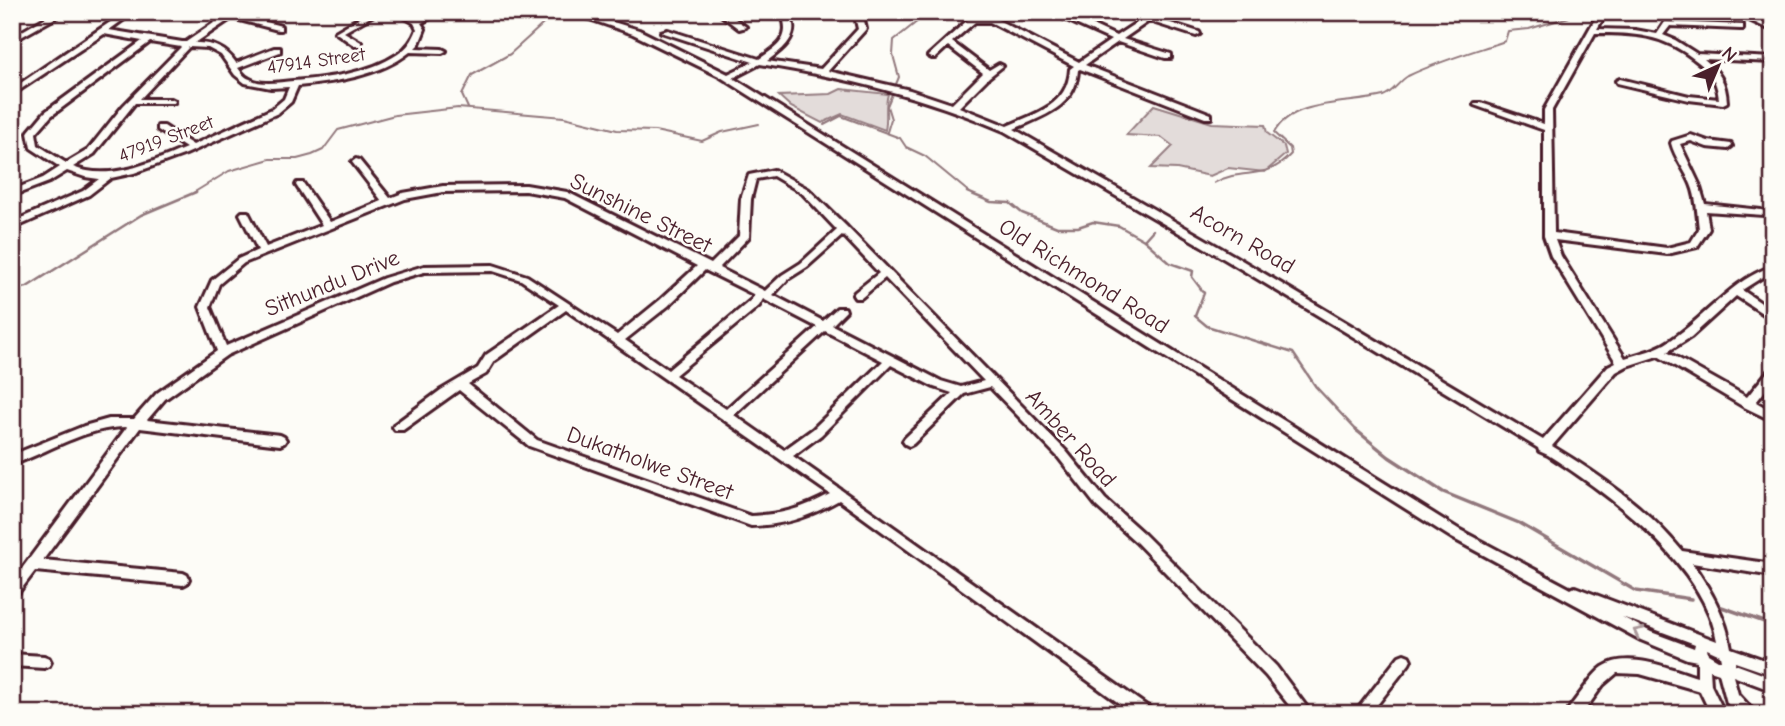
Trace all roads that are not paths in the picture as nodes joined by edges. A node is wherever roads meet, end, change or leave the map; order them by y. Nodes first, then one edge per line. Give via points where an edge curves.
1 (130, 12) edge
2 (375, 12) edge
3 (399, 12) edge
4 (437, 12) edge
5 (573, 12) edge
6 (721, 12) edge
7 (813, 12) edge
8 (858, 12) edge
9 (1128, 12) edge
10 (1603, 12) edge
11 (1736, 12) edge
12 (233, 13) edge
13 (787, 14) edge
14 (1063, 15) dead end
15 (990, 16) edge
16 (53, 17) dead end
17 (1147, 19) junction
18 (417, 22) junction
19 (742, 27) dead end
20 (1740, 27) dead end
21 (278, 28) dead end
22 (1773, 29) edge
23 (102, 31) junction
24 (1591, 31) junction
25 (665, 32) dead end
26 (1196, 34) dead end
27 (1660, 34) junction
28 (149, 39) junction
29 (12, 40) edge
30 (1118, 40) junction
31 (948, 43) junction
32 (358, 44) dead end
33 (187, 45) junction
34 (277, 50) dead end
35 (411, 50) junction
36 (442, 51) dead end
37 (932, 56) dead end
38 (1168, 56) dead end
39 (1696, 56) junction
40 (1773, 60) edge
41 (760, 62) junction
42 (999, 66) dead end
43 (1080, 66) junction
44 (233, 67) junction
45 (823, 72) junction
46 (988, 73) junction
47 (728, 77) junction
48 (1620, 80) dead end
49 (295, 83) junction
50 (12, 93) edge
51 (133, 101) junction
52 (171, 101) dead end
53 (1478, 105) dead end
54 (954, 107) junction
55 (1208, 117) dead end
56 (162, 128) dead end
57 (1546, 128) junction
58 (1007, 129) junction
59 (1728, 146) dead end
60 (190, 147) junction
61 (356, 162) dead end
62 (69, 167) junction
63 (108, 176) junction
64 (300, 185) dead end
65 (12, 193) edge
66 (387, 201) junction
67 (1701, 207) junction
68 (1761, 213) dead end
69 (245, 214) dead end
70 (327, 225) junction
71 (12, 226) edge
72 (844, 229) junction
73 (1549, 236) junction
74 (264, 251) junction
75 (708, 267) junction
76 (1773, 269) edge
77 (886, 272) junction
78 (1736, 291) junction
79 (763, 295) junction
80 (858, 295) dead end
81 (566, 305) junction
82 (841, 311) dead end
83 (1773, 316) edge
84 (824, 325) junction
85 (618, 340) junction
86 (223, 352) junction
87 (1660, 352) junction
88 (891, 359) junction
89 (1622, 362) junction
90 (1773, 373) edge
91 (667, 376) junction
92 (991, 383) junction
93 (460, 384) junction
94 (961, 391) junction
95 (1748, 404) junction
96 (726, 416) junction
97 (1772, 417) edge
98 (137, 423) junction
99 (399, 427) dead end
100 (280, 439) dead end
101 (909, 442) dead end
102 (1543, 448) junction
103 (784, 456) junction
104 (12, 460) edge
105 (840, 494) junction
106 (1679, 555) junction
107 (33, 565) junction
108 (1773, 570) edge
109 (183, 579) dead end
110 (12, 592) edge
111 (1717, 622) junction
112 (1706, 650) junction
113 (12, 660) edge
114 (1405, 660) dead end
115 (1726, 660) junction
116 (44, 662) dead end
117 (1773, 669) edge
118 (1773, 685) edge
119 (1704, 687) junction
120 (1146, 714) edge
121 (1305, 714) edge
122 (1361, 714) edge
123 (1573, 714) edge
124 (1718, 714) edge
125 (1747, 714) edge

1 - 23 street
2 - 32 street via 339,33
3 - 18 street
4 - 18 street
5 - 47 street, Old Richmond Road via 659,41
6 - 19 street
7 - 13 street
8 - 45 street via 862,29
9 - 17 street
10 - 24 street
11 - 22 street
12 - 21 street
12 - 33 street
13 - 41 street via 790,35
14 - 30 street
15 - 31 street via 972,20
15 - 43 street
16 - 29 street
17 - 26 street
17 - 30 street
18 - 35 street via 421,37
20 - 27 street via 1668,24
23 - 28 street, 47914 Street
23 - 50 street
24 - 27 street
24 - 57 street via 1549,104
25 - 41 street, Acorn Road
27 - 39 street
28 - 33 street, 47914 Street
28 - 62 street, 47919 Street via 37,125 31,141 34,146
30 - 38 street
30 - 43 street
31 - 37 street
31 - 46 street
33 - 44 street, 47914 Street via 221,50
33 - 51 street
34 - 44 street
35 - 36 street
35 - 49 street, 47914 Street via 375,69
39 - 40 street
39 - 48 street via 1722,82 1723,102
41 - 45 street, Acorn Road
41 - 47 street
42 - 46 street
43 - 55 street
43 - 58 street via 1074,69 1076,82 1066,98
44 - 49 street, 47914 Street via 237,76 256,85
45 - 54 street, Acorn Road
46 - 54 street
47 - 112 street, Old Richmond Road via 1456,534 1646,636 1687,653
49 - 60 street, 47919 Street via 288,100 275,111
51 - 52 street
51 - 62 street via 102,143
53 - 57 street
54 - 58 street, Acorn Road
56 - 60 street
57 - 73 street
58 - 102 street, Acorn Road via 1311,303
59 - 67 street via 1691,138 1676,141
60 - 63 street, 47919 Street via 143,168
61 - 66 street
62 - 63 street, 47919 Street
62 - 65 street
63 - 71 street via 86,193
64 - 70 street
66 - 70 street, Sunshine Street
66 - 75 street, Sunshine Street via 443,188 547,190 567,195
67 - 68 street
67 - 73 street via 1702,236 1694,245 1677,250
69 - 74 street
70 - 74 street, Sunshine Street
72 - 75 street, Amber Road via 805,191 774,173 752,177 744,237
72 - 77 street, Amber Road
72 - 79 street
73 - 89 street via 1556,256
74 - 86 street, Sunshine Street via 225,272 207,297 205,307
75 - 79 street, Sunshine Street
75 - 85 street
76 - 78 street
77 - 80 street
77 - 92 street, Amber Road
78 - 83 street
78 - 87 street
79 - 84 street, Sunshine Street
79 - 91 street
81 - 85 street, Sithundu Drive
81 - 86 street, Sithundu Drive via 511,272 493,268 424,270 387,280
81 - 93 street
82 - 84 street
84 - 88 street, Sunshine Street
84 - 96 street
85 - 91 street, Sithundu Drive
86 - 98 street, Sithundu Drive via 161,396
87 - 89 street
87 - 95 street
88 - 94 street, Sunshine Street
88 - 103 street via 817,432
89 - 102 street
90 - 95 street
91 - 96 street, Sithundu Drive
92 - 94 street
92 - 121 street, Amber Road via 1062,454 1101,503 1270,671
93 - 99 street
93 - 105 street, Dukatholwe Street via 533,443 751,521 784,521
94 - 101 street
95 - 97 street
96 - 103 street, Sithundu Drive
98 - 100 street
98 - 104 street via 95,426
98 - 107 street, Sithundu Drive
102 - 106 street, Acorn Road via 1622,500
103 - 105 street, Sithundu Drive
105 - 120 street, Sithundu Drive
106 - 108 street
106 - 111 street, Acorn Road
107 - 109 street
107 - 110 street, Sithundu Drive
111 - 112 street
111 - 115 street, Acorn Road
112 - 115 street, Old Richmond Road
112 - 115 street, Old Richmond Road
112 - 119 street
113 - 116 street
114 - 122 street
115 - 117 street, Old Richmond Road
115 - 118 street, Old Richmond Road
115 - 125 street, Acorn Road via 1732,698
119 - 123 street via 1618,666 1608,671
119 - 124 street

